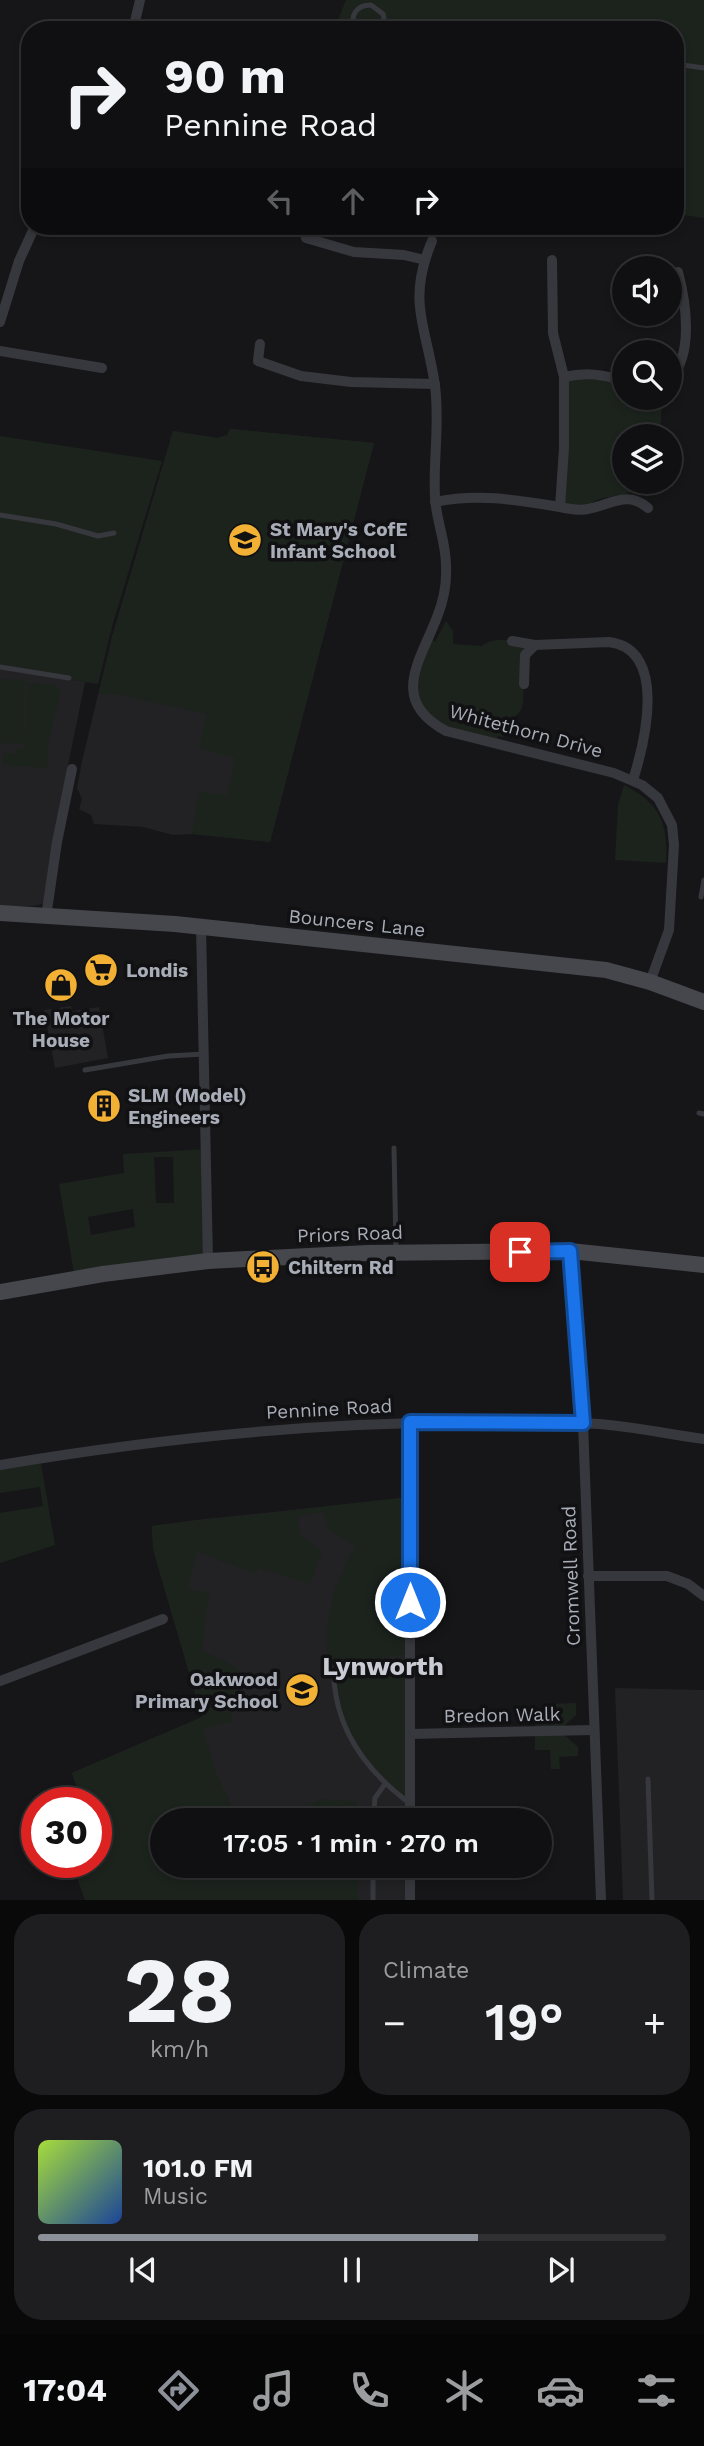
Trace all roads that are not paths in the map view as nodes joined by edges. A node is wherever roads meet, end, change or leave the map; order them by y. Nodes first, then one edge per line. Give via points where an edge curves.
1 (140, 0) edge
2 (364, 3) edge
3 (135, 21) edge
4 (352, 21) edge
5 (384, 21) edge
6 (684, 65) edge
7 (704, 68) edge
8 (31, 235) edge
9 (306, 238) dead end
10 (432, 241) dead end
11 (425, 260) junction
12 (552, 260) dead end
13 (682, 287) edge
14 (0, 322) edge
15 (260, 344) dead end
16 (0, 351) edge
17 (682, 359) edge
18 (102, 368) dead end
19 (564, 377) junction
20 (612, 378) edge
21 (435, 384) junction
22 (435, 502) junction
23 (559, 507) junction
24 (648, 508) dead end
25 (0, 516) edge
26 (114, 533) dead end
27 (512, 640) dead end
28 (535, 645) junction
29 (0, 667) edge
30 (69, 678) dead end
31 (524, 684) dead end
32 (72, 769) dead end
33 (633, 780) junction
34 (704, 880) edge
35 (701, 897) dead end
36 (0, 913) edge
37 (46, 917) junction
38 (201, 926) junction
39 (650, 982) junction
40 (704, 1002) edge
41 (205, 1054) junction
42 (85, 1070) dead end
43 (394, 1148) dead end
44 (570, 1251) junction
45 (396, 1253) junction
46 (208, 1261) junction
47 (704, 1265) edge
48 (0, 1292) edge
49 (410, 1422) junction
50 (583, 1423) junction
51 (704, 1439) edge
52 (0, 1465) edge
53 (588, 1576) junction
54 (704, 1596) edge
55 (163, 1619) dead end
56 (410, 1664) junction
57 (0, 1681) edge
58 (594, 1730) junction
59 (410, 1734) junction
60 (648, 1779) dead end
61 (385, 1784) junction
62 (410, 1803) junction
63 (374, 1808) edge
64 (410, 1808) edge
65 (373, 1878) edge
66 (410, 1878) edge
67 (373, 1900) edge
68 (410, 1900) edge
69 (601, 1900) edge
70 (652, 1900) edge

1 - 3 street
2 - 4 lane
2 - 5 lane via 380,9
6 - 7 lane
8 - 14 street
9 - 11 street via 354,252
10 - 11 street, Whitethorn Drive
11 - 21 street, Whitethorn Drive via 419,288 420,321
12 - 19 street via 553,333
13 - 17 street
15 - 21 street via 258,361 301,376
16 - 18 street
19 - 20 street via 597,374
19 - 23 street
21 - 22 street, Whitethorn Drive
22 - 23 street via 485,497
22 - 33 street, Whitethorn Drive via 446,577 442,605 413,677 423,713 446,731
23 - 24 street via 590,509 623,498
25 - 26 lane via 98,536
27 - 28 street
28 - 31 street via 525,655
28 - 33 street via 619,643 638,657 645,673 646,709 643,745
29 - 30 lane
32 - 37 street
33 - 39 street, Whitethorn Drive via 658,798 674,835 668,930
34 - 35 lane
36 - 37 street, Bouncers Lane
37 - 38 street, Bouncers Lane
38 - 39 street, Bouncers Lane via 607,970
38 - 41 street
39 - 40 street, Bouncers Lane
41 - 42 lane
41 - 46 street
43 - 45 lane
44 - 45 street, Priors Road
44 - 47 street, Priors Road
44 - 50 street, Cromwell Road
45 - 46 street, Priors Road
46 - 48 street, Priors Road
49 - 50 street, Pennine Road
49 - 52 street, Pennine Road via 198,1436
49 - 56 street
50 - 51 street, Pennine Road
50 - 53 street, Cromwell Road
53 - 54 street via 667,1576
53 - 58 street, Cromwell Road
55 - 57 street
56 - 59 street
56 - 61 lane via 345,1670 334,1681 356,1748
58 - 59 street, Bredon Walk
58 - 69 street, Cromwell Road
59 - 62 street
60 - 70 lane
61 - 62 lane
61 - 63 lane via 374,1798
62 - 64 street
65 - 67 lane
66 - 68 street

